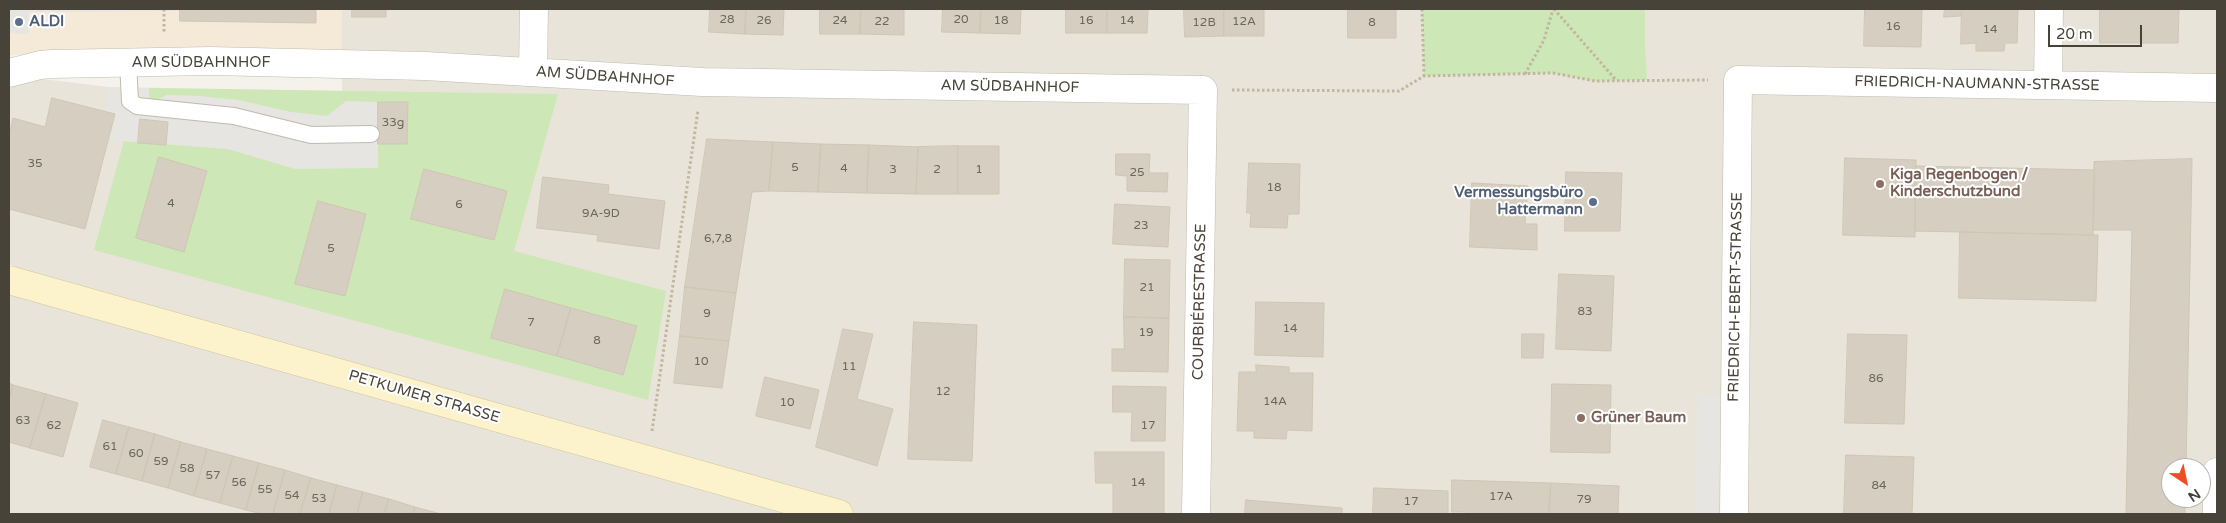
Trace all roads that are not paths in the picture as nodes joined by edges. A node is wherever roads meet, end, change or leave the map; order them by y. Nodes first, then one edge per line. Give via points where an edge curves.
1 (534, 9) edge
2 (2049, 9) edge
3 (128, 62) junction
4 (533, 72) junction
5 (9, 73) edge
6 (1738, 80) joint
7 (2048, 85) junction
8 (2217, 88) edge
9 (1203, 90) joint
10 (371, 134) dead end
11 (9, 280) edge
12 (2217, 472) edge
13 (839, 514) edge
14 (1196, 514) edge
15 (1734, 514) edge
16 (2217, 514) edge

1 - 4 street
2 - 7 street
3 - 4 street, AM SÜDBAHNHOF via 416,66
3 - 5 street, AM SÜDBAHNHOF via 40,65
3 - 10 lane via 130,101 137,106 234,116 311,136
4 - 9 street, AM SÜDBAHNHOF via 702,82
6 - 7 street, FRIEDRICH-NAUMANN-STRASSE
6 - 15 street, FRIEDRICH-EBERT-STRASSE
7 - 8 street, FRIEDRICH-NAUMANN-STRASSE
9 - 14 street, COURBIÉRESTRASSE
11 - 13 street, PETKUMER STRASSE
12 - 16 street

